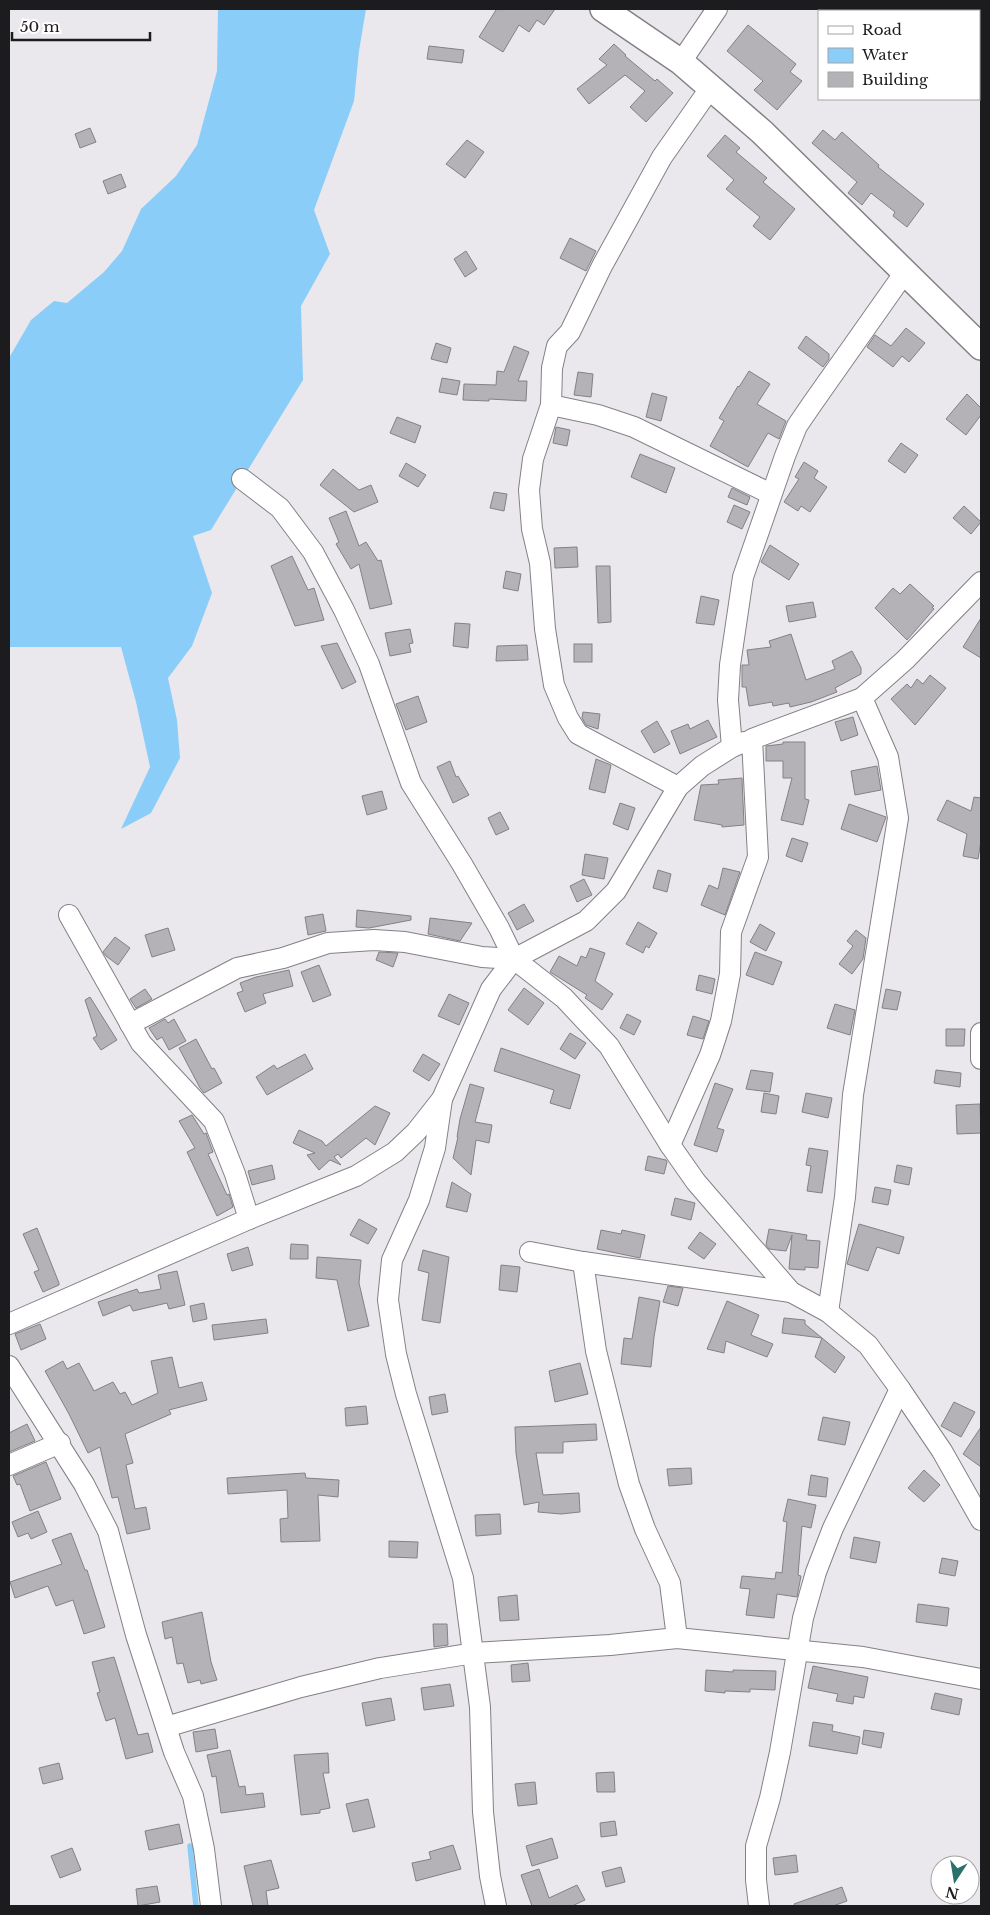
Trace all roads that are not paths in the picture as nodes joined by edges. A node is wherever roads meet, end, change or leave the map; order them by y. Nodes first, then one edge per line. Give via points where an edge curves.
1 (603, 9) edge
2 (717, 9) edge
3 (681, 62) junction
4 (711, 87) junction
5 (904, 272) junction
6 (981, 347) edge
7 (552, 405) junction
8 (242, 479) dead end
9 (771, 494) junction
10 (981, 582) edge
11 (862, 698) junction
12 (752, 739) junction
13 (732, 747) junction
14 (678, 787) junction
15 (69, 915) dead end
16 (514, 960) junction
17 (130, 1024) junction
18 (981, 1033) edge
19 (981, 1059) edge
20 (442, 1099) junction
21 (670, 1145) junction
22 (249, 1219) junction
23 (530, 1252) dead end
24 (583, 1262) junction
25 (791, 1292) junction
26 (828, 1312) junction
27 (9, 1324) edge
28 (9, 1368) edge
29 (900, 1389) junction
30 (60, 1443) junction
31 (9, 1465) edge
32 (981, 1520) edge
33 (677, 1638) junction
34 (796, 1651) junction
35 (474, 1653) junction
36 (981, 1678) edge
37 (166, 1727) junction
38 (211, 1906) edge
39 (496, 1906) edge
40 (759, 1906) edge

1 - 3 street
2 - 3 street
3 - 4 street
4 - 5 street via 762,132
4 - 7 street via 662,157 570,332 557,346 552,368
5 - 6 street
5 - 9 street via 797,426
7 - 9 street via 634,427
7 - 14 street via 532,458 529,490 532,529 540,563 544,629 554,685 578,734
8 - 16 street via 280,508 313,552 369,664 411,783 462,864
9 - 13 street via 743,577 730,666 728,700
10 - 11 street via 905,660
11 - 12 street
11 - 26 street via 888,757 898,818 853,1095 845,1197
12 - 13 street
12 - 21 street via 758,857 731,932 730,974 721,1021 710,1055
13 - 14 street via 702,766
14 - 16 street via 616,890 586,921
15 - 17 street
16 - 17 street via 405,942 374,940 328,944 237,968
16 - 20 street via 491,989
16 - 21 street via 564,998 609,1046
17 - 22 street via 141,1043 214,1120
18 - 19 street
20 - 22 street via 402,1145 356,1176
20 - 35 street via 435,1148 419,1200 392,1260 388,1300 406,1394 463,1578
21 - 25 street via 702,1190
22 - 27 street
23 - 24 street
24 - 25 street
24 - 33 street via 596,1351 629,1484 670,1583
25 - 26 street
26 - 29 street via 868,1345
28 - 30 street
29 - 32 street via 942,1452
29 - 34 street via 833,1528 816,1572
30 - 31 street
30 - 37 street via 108,1531 136,1636
33 - 34 street
33 - 35 street
34 - 36 street via 863,1657
34 - 40 street via 780,1752 756,1846
35 - 37 street via 351,1674
35 - 39 street via 480,1707 483,1812
37 - 38 street via 193,1796

